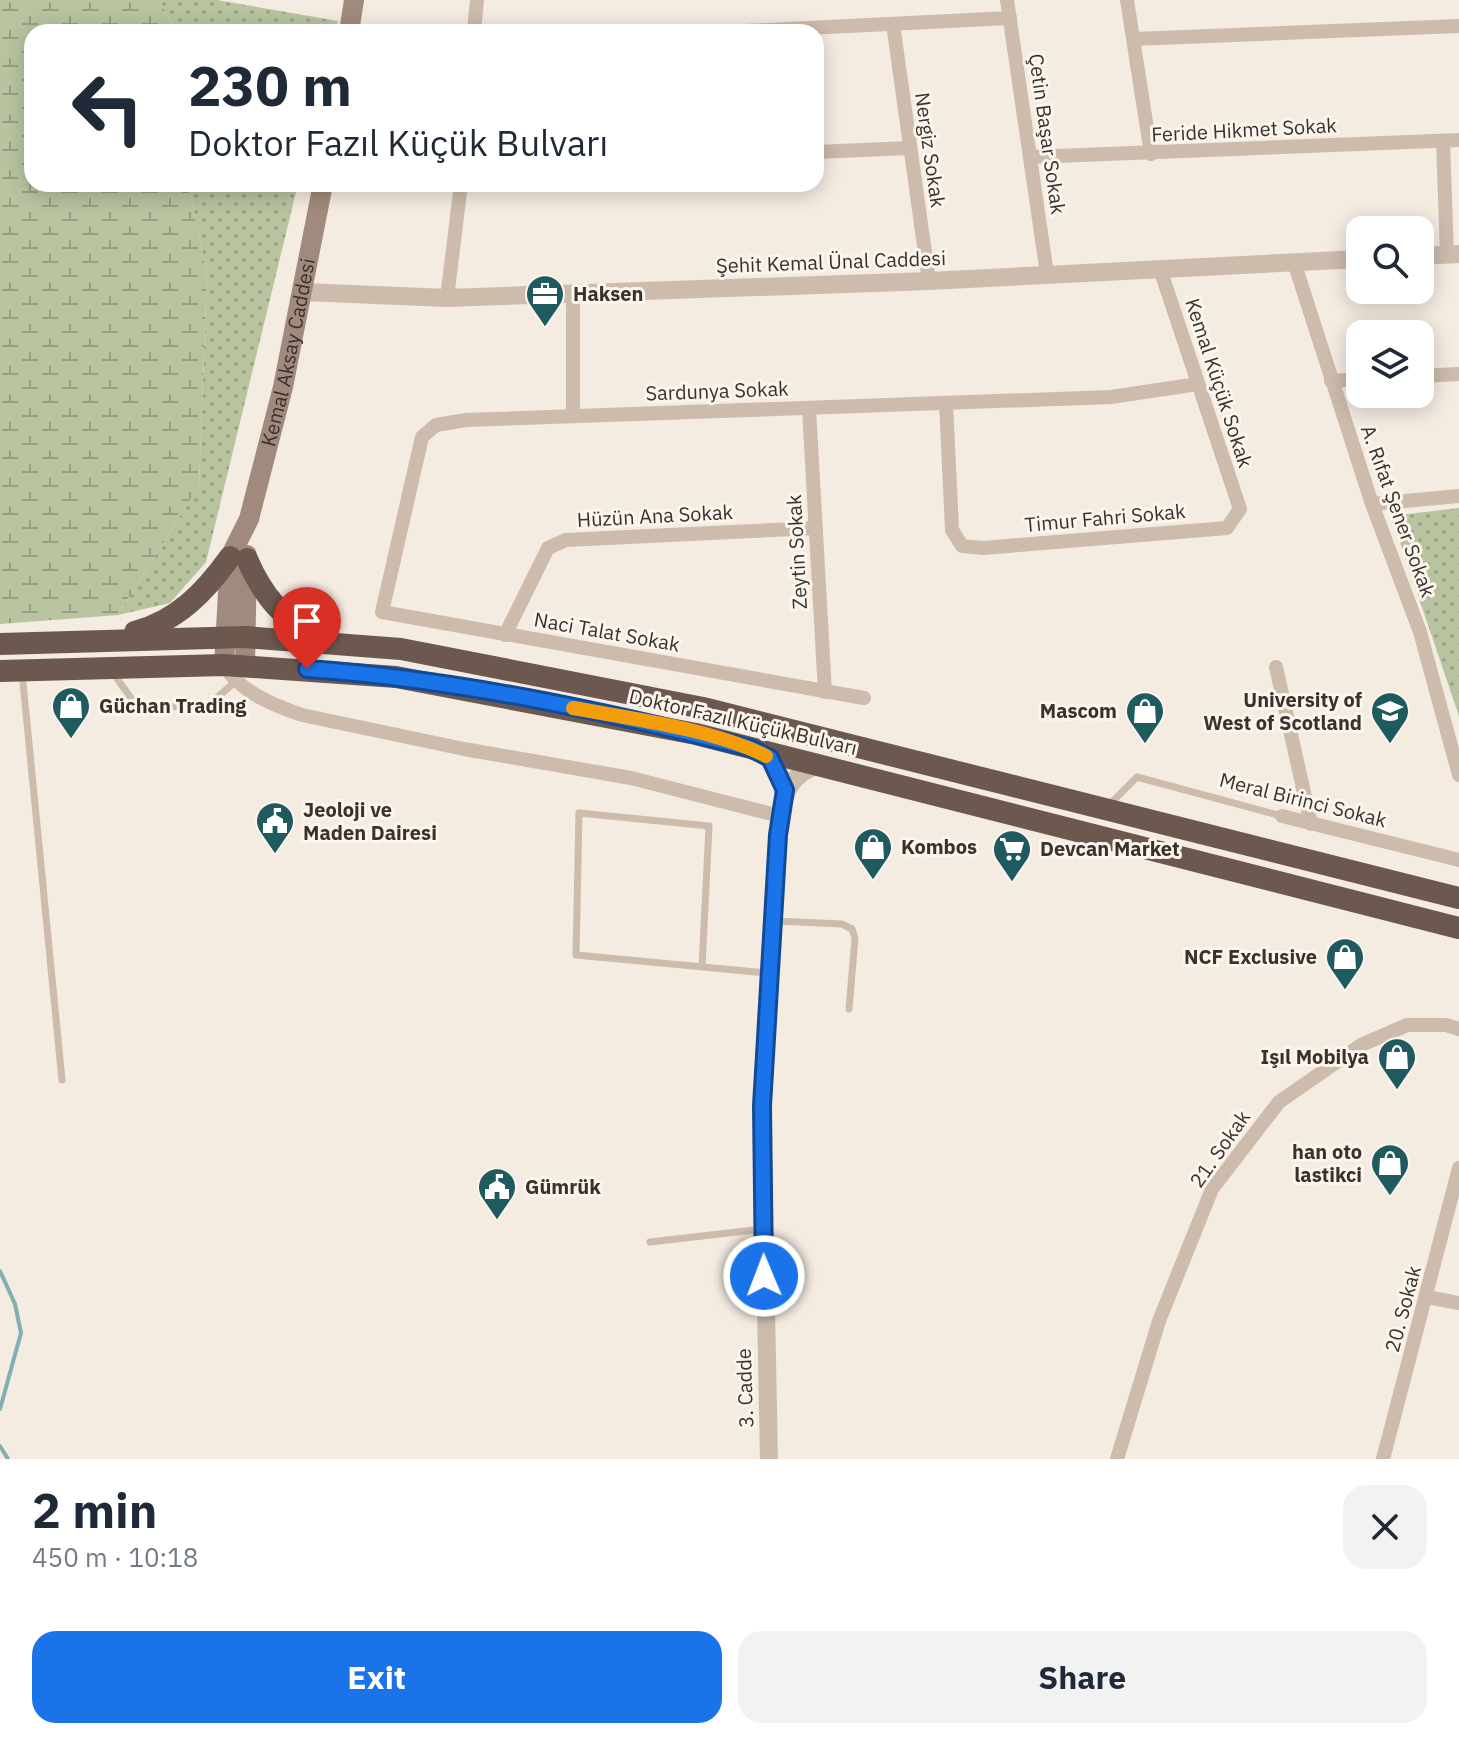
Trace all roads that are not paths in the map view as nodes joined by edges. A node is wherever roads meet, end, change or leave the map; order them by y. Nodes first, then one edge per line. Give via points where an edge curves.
1 (354, 0) edge
2 (477, 0) edge
3 (1007, 0) edge
4 (1127, 0) edge
5 (1010, 18) junction
6 (350, 24) edge
7 (475, 24) edge
8 (893, 24) junction
9 (1459, 26) edge
10 (824, 27) edge
11 (1134, 39) junction
12 (1459, 140) edge
13 (1443, 141) junction
14 (909, 148) junction
15 (824, 152) edge
16 (1151, 154) junction
17 (1031, 157) junction
18 (322, 192) edge
19 (460, 192) edge
20 (1453, 254) edge
21 (1346, 260) edge
22 (1294, 262) junction
23 (1160, 269) junction
24 (1047, 274) junction
25 (929, 281) junction
26 (304, 292) junction
27 (573, 293) junction
28 (447, 298) junction
29 (1459, 374) edge
30 (1434, 375) edge
31 (1346, 380) edge
32 (1331, 381) junction
33 (1198, 384) junction
34 (946, 403) junction
35 (809, 409) junction
36 (573, 415) junction
37 (1459, 496) edge
38 (1372, 504) junction
39 (1240, 509) joint
40 (815, 528) junction
41 (238, 558) junction
42 (382, 612) joint
43 (505, 635) junction
44 (235, 637) junction
45 (106, 640) junction
46 (326, 642) junction
47 (0, 644) edge
48 (108, 667) junction
49 (1276, 667) dead end
50 (11, 671) edge
51 (235, 671) junction
52 (825, 692) junction
53 (864, 698) dead end
54 (750, 748) junction
55 (820, 764) junction
56 (1459, 775) edge
57 (785, 790) junction
58 (1106, 808) junction
59 (780, 816) junction
60 (1282, 816) joint
61 (1311, 824) junction
62 (1459, 860) edge
63 (1459, 898) edge
64 (773, 921) junction
65 (1459, 928) edge
66 (702, 967) junction
67 (770, 973) junction
68 (849, 1009) dead end
69 (1459, 1029) edge
70 (62, 1080) dead end
71 (1459, 1168) edge
72 (763, 1229) junction
73 (650, 1242) dead end
74 (1427, 1297) junction
75 (1459, 1303) edge
76 (769, 1459) edge
77 (1117, 1459) edge
78 (1383, 1459) edge

1 - 6 main road
2 - 7 street
3 - 5 street, Çetin Başar Sokak
4 - 11 street
5 - 8 street
5 - 17 street, Çetin Başar Sokak
8 - 10 street
8 - 14 street, Nergiz Sokak
9 - 11 street
11 - 16 street
12 - 13 street, Feride Hikmet Sokak
13 - 16 street, Feride Hikmet Sokak
13 - 20 street
14 - 15 street
14 - 25 street, Nergiz Sokak
16 - 17 street, Feride Hikmet Sokak
17 - 24 street, Çetin Başar Sokak
18 - 26 main road, Kemal Aksay Caddesi
19 - 28 street
21 - 22 street, Şehit Kemal Ünal Caddesi
22 - 23 street, Şehit Kemal Ünal Caddesi
22 - 32 street, A. Rıfat Şener Sokak
23 - 24 street, Şehit Kemal Ünal Caddesi
23 - 33 street, Kemal Küçük Sokak
24 - 25 street, Şehit Kemal Ünal Caddesi
25 - 27 street, Şehit Kemal Ünal Caddesi
26 - 28 street, Şehit Kemal Ünal Caddesi
26 - 41 main road, Kemal Aksay Caddesi
27 - 28 street, Şehit Kemal Ünal Caddesi
27 - 36 street
29 - 30 street
31 - 32 street
32 - 38 street, A. Rıfat Şener Sokak
33 - 34 street, Sardunya Sokak via 1111,397
33 - 39 street, Kemal Küçük Sokak
34 - 35 street, Sardunya Sokak
34 - 39 street, Timur Fahri Sokak via 952,530 962,546 1227,528
35 - 36 street, Sardunya Sokak
35 - 40 street, Zeytin Sokak
36 - 42 street, Sardunya Sokak via 466,420 436,425 422,437
37 - 38 street
38 - 56 street, A. Rıfat Şener Sokak via 1420,632
40 - 43 street, Hüzün Ana Sokak via 566,540 548,548
40 - 52 street, Zeytin Sokak
41 - 44 main road, Kemal Aksay Caddesi
41 - 45 highway via 177,615
41 - 46 highway via 276,608
42 - 43 street, Naci Talat Sokak
43 - 52 street, Naci Talat Sokak
44 - 45 highway, Doktor Fazıl Küçük Bulvarı
44 - 46 highway, Doktor Fazıl Küçük Bulvarı
44 - 51 main road, Kemal Aksay Caddesi
45 - 47 highway, Doktor Fazıl Küçük Bulvarı
46 - 58 highway, Doktor Fazıl Küçük Bulvarı via 401,649 622,690
48 - 50 highway, Doktor Fazıl Küçük Bulvarı
48 - 51 highway, Doktor Fazıl Küçük Bulvarı
48 - 51 lane via 137,706 206,707
49 - 61 street
50 - 70 lane
51 - 54 highway, Doktor Fazıl Küçük Bulvarı via 396,677 608,715
51 - 59 street via 302,715 631,778
52 - 53 street
54 - 55 highway, Doktor Fazıl Küçük Bulvarı
54 - 57 street via 770,758
55 - 57 street via 798,774
55 - 65 highway, Doktor Fazıl Küçük Bulvarı
57 - 59 street, 3. Cadde
58 - 60 lane, Meral Birinci Sokak via 1137,777
58 - 63 highway, Doktor Fazıl Küçük Bulvarı
59 - 64 street, 3. Cadde
60 - 61 street, Meral Birinci Sokak
61 - 62 street, Meral Birinci Sokak
64 - 67 street, 3. Cadde
64 - 68 lane via 852,929
66 - 66 lane via 576,955 579,813 709,826
66 - 67 lane
67 - 72 street, 3. Cadde via 762,1106
69 - 77 street, 21. Sokak via 1407,1025 1361,1045 1279,1102 1212,1189 1159,1321
71 - 74 street, 20. Sokak
72 - 73 lane
72 - 76 street, 3. Cadde
74 - 75 street
74 - 78 street, 20. Sokak

